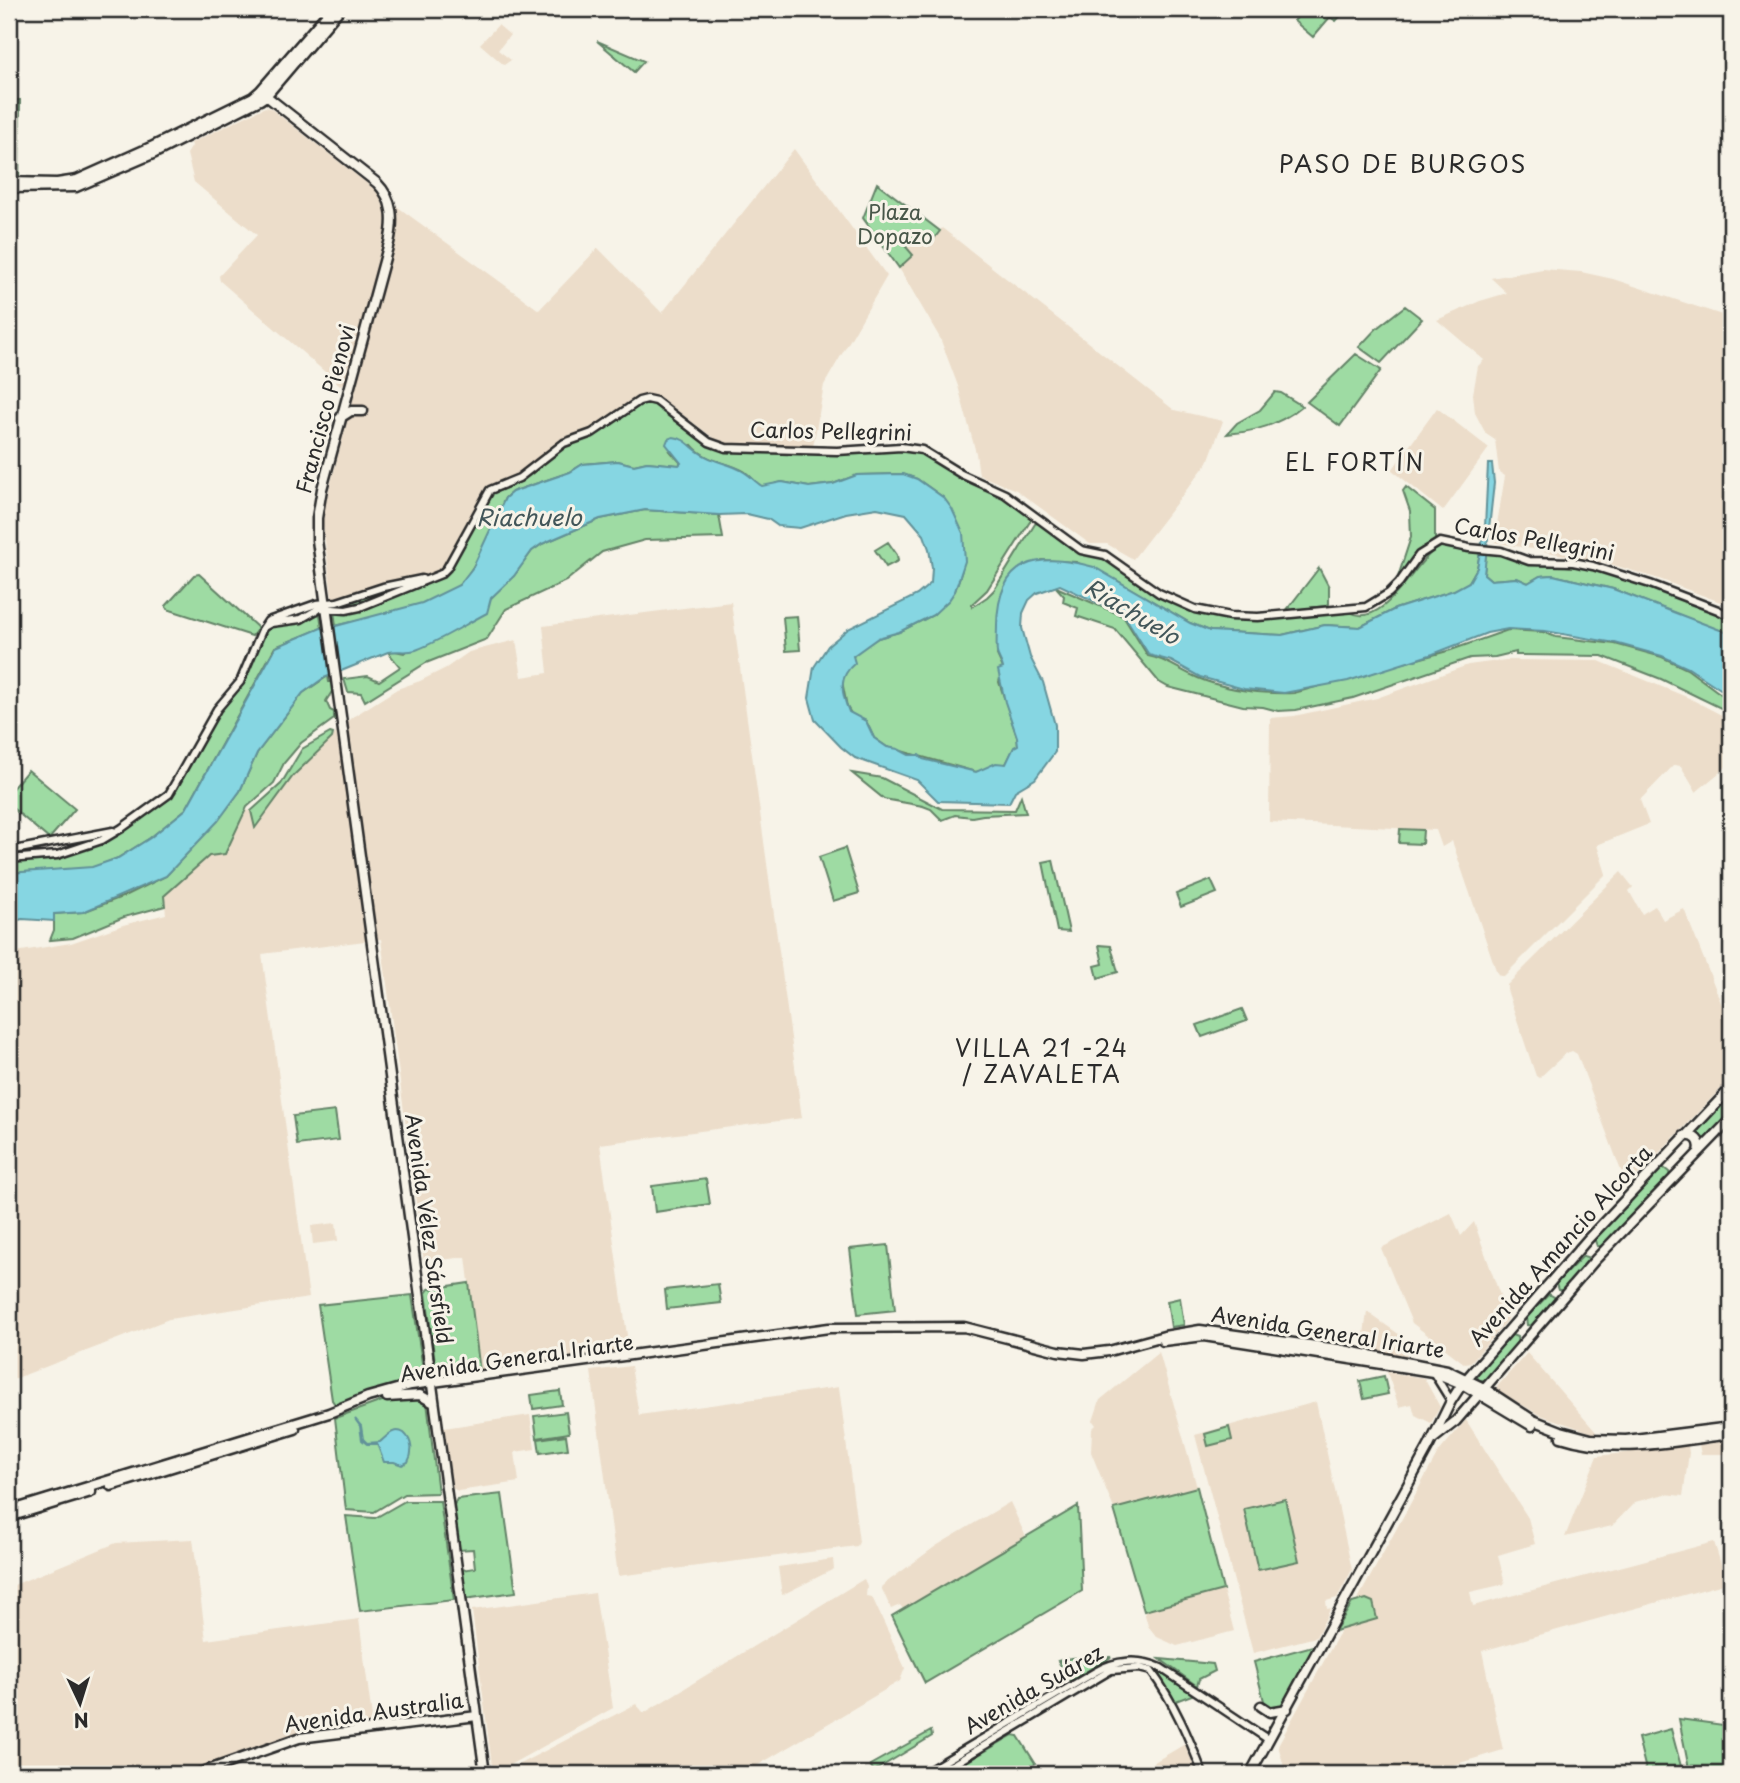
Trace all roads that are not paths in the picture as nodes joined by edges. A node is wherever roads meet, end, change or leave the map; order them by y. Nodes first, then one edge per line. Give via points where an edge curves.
1 (331, 9) edge
2 (340, 9) edge
3 (263, 93) junction
4 (9, 182) edge
5 (9, 188) edge
6 (363, 411) dead end
7 (340, 418) junction
8 (438, 575) junction
9 (366, 592) junction
10 (357, 595) junction
11 (370, 604) junction
12 (325, 605) junction
13 (360, 607) junction
14 (297, 611) junction
15 (1731, 617) edge
16 (299, 620) junction
17 (328, 625) joint
18 (264, 626) junction
19 (115, 831) junction
20 (9, 850) edge
21 (9, 859) edge
22 (1731, 1088) edge
23 (1731, 1119) edge
24 (1684, 1136) junction
25 (1699, 1152) junction
26 (1058, 1351) junction
27 (1433, 1372) junction
28 (1465, 1381) junction
29 (431, 1384) junction
30 (1482, 1391) junction
31 (384, 1397) junction
32 (1451, 1401) junction
33 (434, 1403) junction
34 (1467, 1406) junction
35 (1731, 1427) edge
36 (1731, 1434) edge
37 (1433, 1439) junction
38 (1591, 1442) junction
39 (9, 1511) edge
40 (9, 1517) edge
41 (1261, 1706) dead end
42 (1287, 1709) junction
43 (477, 1716) junction
44 (1269, 1740) junction
45 (197, 1774) edge
46 (485, 1774) edge
47 (923, 1774) edge
48 (937, 1774) edge
49 (1203, 1774) edge
50 (1250, 1774) edge

1 - 3 main road
2 - 3 main road
3 - 4 main road via 77,180
3 - 5 main road via 155,153 76,187
3 - 7 main road, Francisco Pienovi via 376,183 391,204 389,243
6 - 7 main road
7 - 12 main road, Francisco Pienovi via 317,518
8 - 9 street
8 - 11 street
8 - 15 street, Carlos Pellegrini via 447,568 490,490 516,480 570,440 587,436 647,400 665,406 709,442 726,448 922,450 1005,494 1081,550 1105,555 1159,593 1223,615 1258,617 1366,607 1396,587 1415,558 1445,542 1524,560 1573,562 1609,570
9 - 10 street
9 - 11 street
10 - 12 street
10 - 13 street
11 - 13 street
12 - 13 street via 346,610
12 - 14 street
12 - 16 street
12 - 17 main road, Francisco Pienovi
14 - 16 street
14 - 18 street
16 - 18 street
17 - 29 main road, Avenida Vélez Sársfield
18 - 19 street via 240,682 214,714 172,790
19 - 20 street
19 - 21 street via 63,854
22 - 24 main road, Avenida Amancio Alcorta
23 - 25 main road, Avenida Amancio Alcorta
24 - 25 main road via 1697,1139
24 - 28 main road, Avenida Amancio Alcorta
25 - 30 main road, Avenida Amancio Alcorta via 1595,1261
26 - 27 main road, Avenida General Iriarte via 1091,1357 1204,1336
26 - 28 main road, Avenida General Iriarte via 1100,1353 1200,1330 1426,1365
26 - 29 main road, Avenida General Iriarte via 966,1328 837,1329
27 - 28 main road, Avenida General Iriarte
27 - 32 street
28 - 30 main road
28 - 32 main road, Avenida Amancio Alcorta
29 - 31 main road, Avenida General Iriarte
29 - 33 main road, Avenida Vélez Sársfield
29 - 39 main road, Avenida General Iriarte via 375,1395
30 - 34 main road, Avenida Amancio Alcorta
30 - 38 main road via 1540,1429
31 - 33 main road via 420,1395
31 - 40 main road, Avenida General Iriarte
32 - 34 main road
32 - 37 main road, Avenida Amancio Alcorta
33 - 43 main road, Avenida Vélez Sársfield
34 - 37 main road, Avenida Amancio Alcorta
35 - 38 main road
36 - 38 main road via 1626,1447
37 - 42 main road, Avenida Amancio Alcorta
41 - 42 main road via 1276,1712
42 - 44 main road, Avenida Amancio Alcorta
43 - 45 main road, Avenida Australia via 299,1738
43 - 46 main road, Avenida Vélez Sársfield
44 - 47 street, Avenida Suárez via 1154,1664 1111,1663
44 - 50 main road, Avenida Amancio Alcorta
48 - 49 street, Avenida Suárez via 1111,1670 1147,1668 1182,1723

